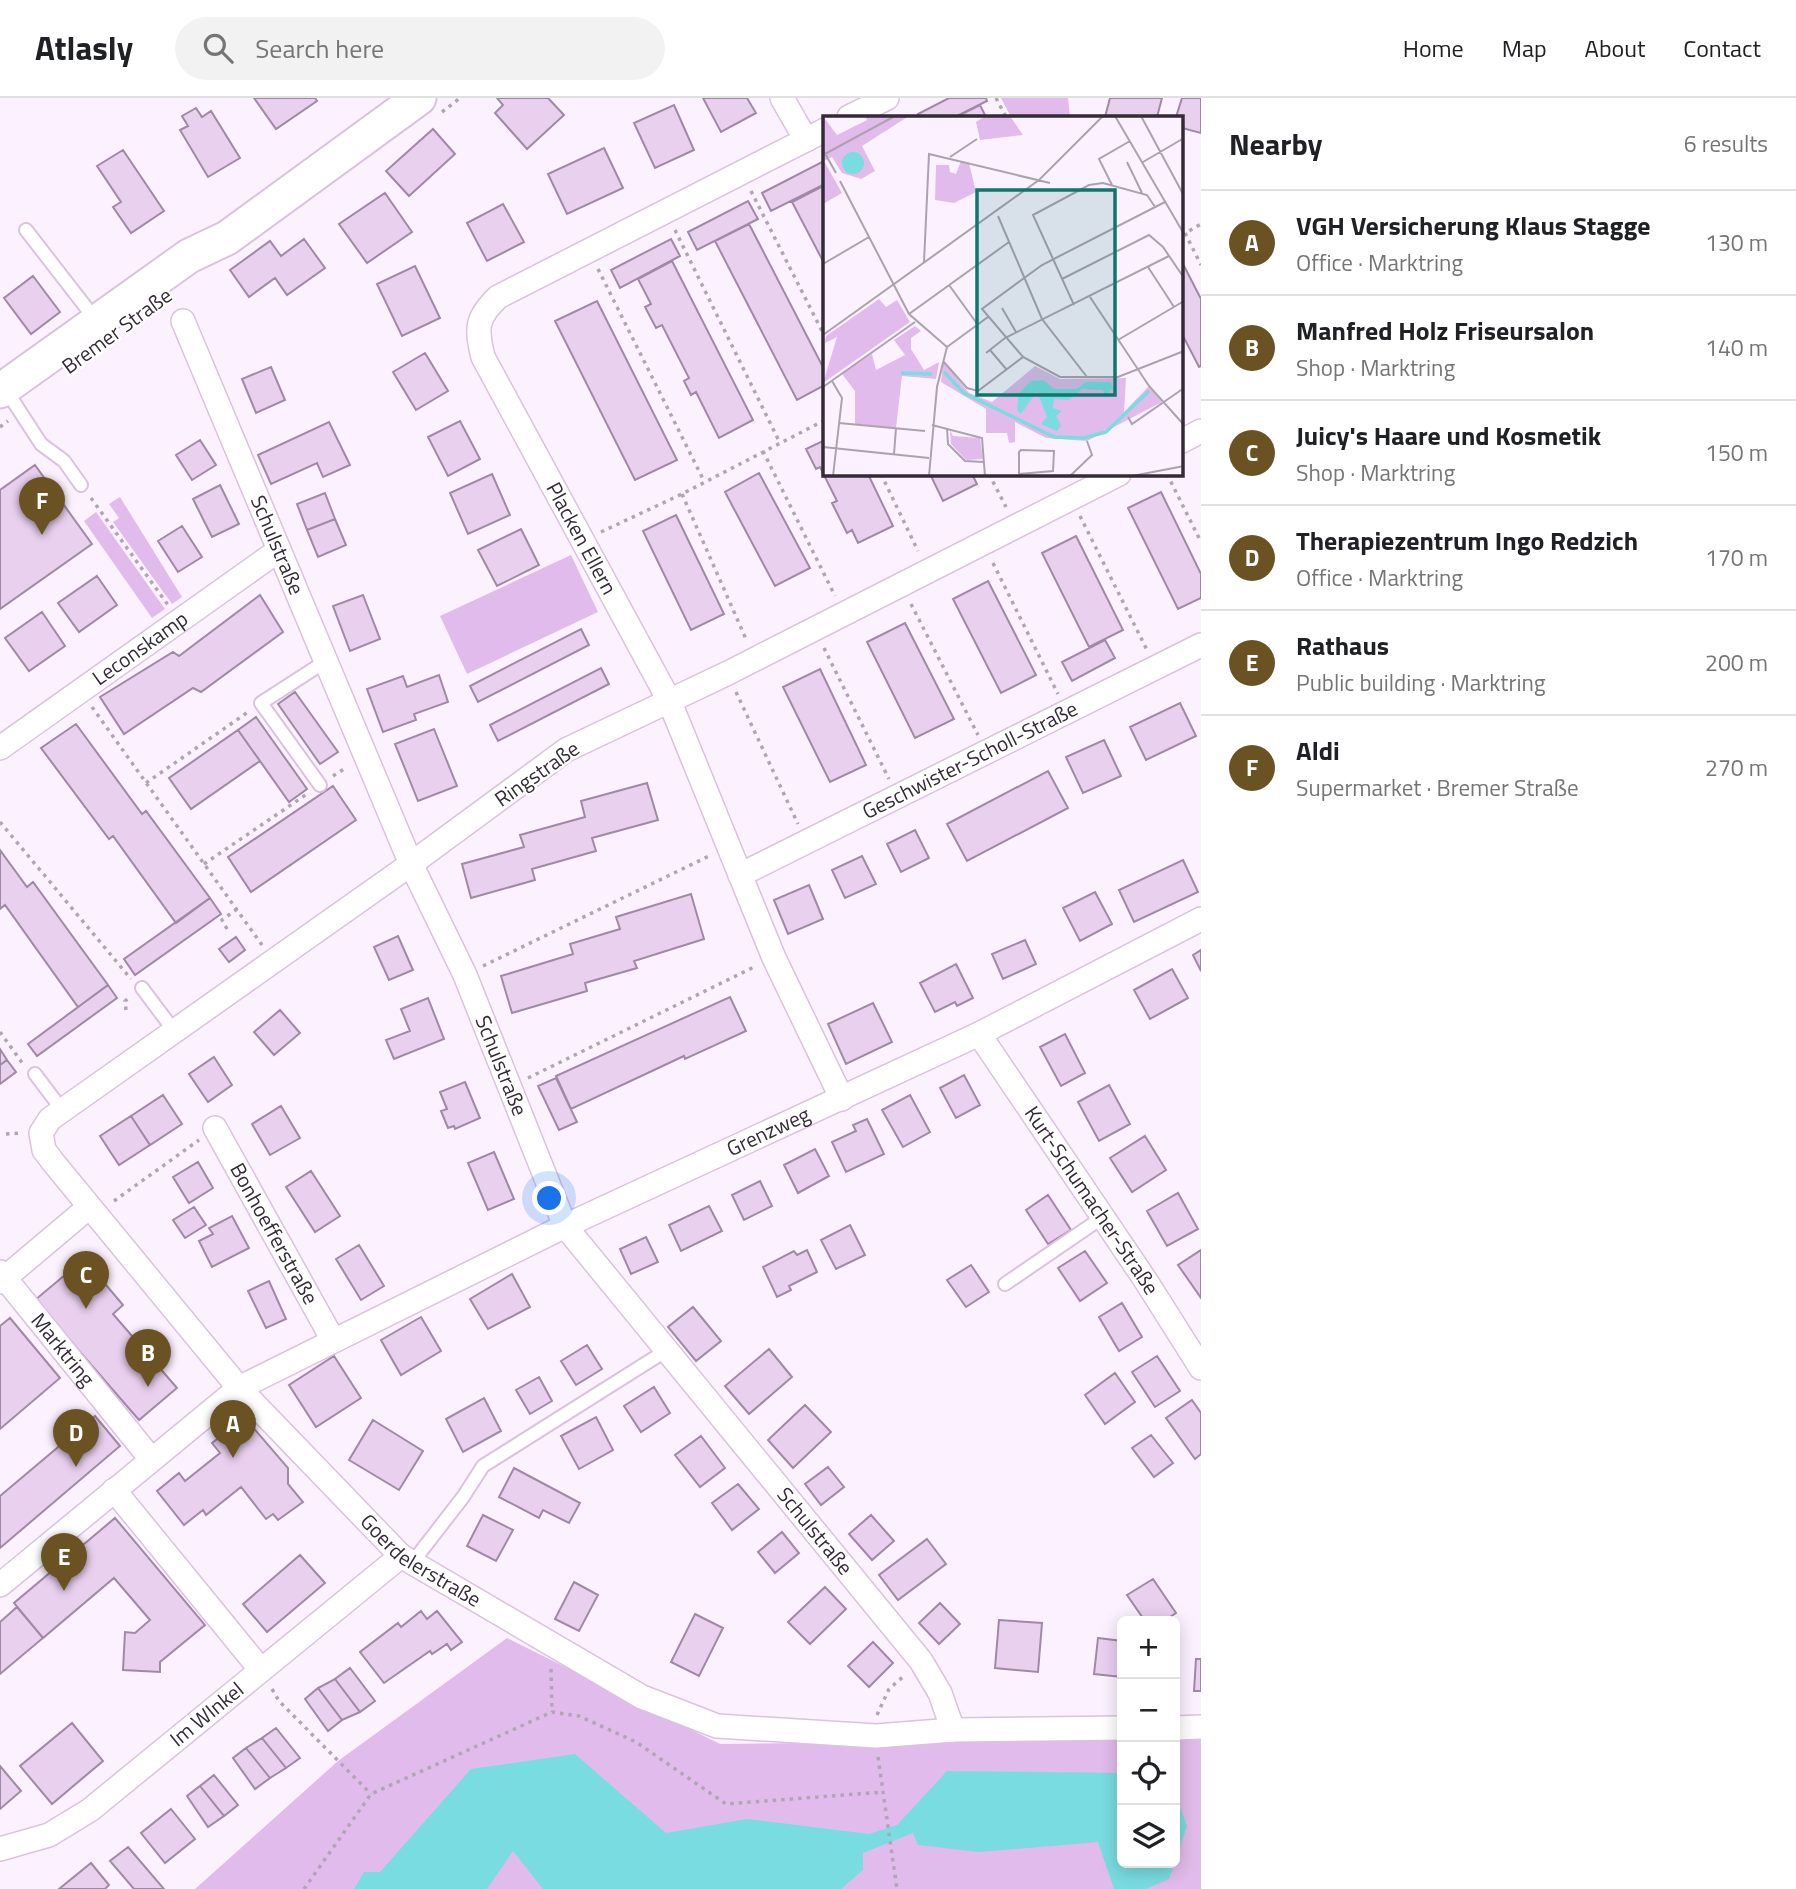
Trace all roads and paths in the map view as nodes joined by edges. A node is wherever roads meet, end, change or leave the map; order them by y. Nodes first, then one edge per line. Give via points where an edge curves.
1 (419, 98) edge
2 (782, 98) edge
3 (887, 98) edge
4 (996, 98) edge
5 (851, 116) edge
6 (1005, 116) edge
7 (815, 135) edge
8 (742, 173) junction
9 (666, 212) junction
10 (1201, 225) edge
11 (26, 230) dead end
12 (1184, 234) edge
13 (1184, 236) edge
14 (589, 251) junction
15 (1201, 265) edge
16 (183, 321) dead end
17 (104, 329) junction
18 (823, 333) edge
19 (5, 400) edge
20 (823, 420) edge
21 (1201, 431) edge
22 (1184, 440) edge
23 (780, 443) junction
24 (763, 451) junction
25 (882, 476) edge
26 (990, 476) edge
27 (1115, 476) edge
28 (1168, 476) edge
29 (705, 482) junction
30 (81, 485) joint
31 (682, 494) junction
32 (1071, 499) junction
33 (1016, 528) junction
34 (584, 541) junction
35 (1201, 542) edge
36 (984, 544) junction
37 (279, 550) junction
38 (928, 573) junction
39 (901, 586) junction
40 (844, 613) junction
41 (179, 620) junction
42 (814, 628) junction
43 (1201, 645) edge
44 (755, 659) junction
45 (326, 661) junction
46 (1156, 667) junction
47 (728, 673) junction
48 (80, 691) junction
49 (669, 700) junction
50 (261, 703) junction
51 (1067, 712) junction
52 (0, 748) edge
53 (986, 752) junction
54 (365, 754) junction
55 (146, 783) junction
56 (320, 785) junction
57 (898, 796) junction
58 (0, 822) edge
59 (807, 842) junction
60 (727, 847) junction
61 (204, 864) junction
62 (411, 864) junction
63 (740, 875) junction
64 (237, 909) junction
65 (1201, 919) edge
66 (227, 929) dead end
67 (774, 958) junction
68 (274, 961) junction
69 (465, 975) junction
70 (142, 988) joint
71 (0, 1032) edge
72 (175, 1032) junction
73 (979, 1034) junction
74 (35, 1074) joint
75 (510, 1086) junction
76 (842, 1099) junction
77 (63, 1111) junction
78 (215, 1128) joint
79 (41, 1133) joint
80 (92, 1211) junction
81 (1103, 1217) junction
82 (565, 1226) junction
83 (2, 1277) edge
84 (1005, 1284) dead end
85 (333, 1340) junction
86 (667, 1350) junction
87 (1201, 1368) edge
88 (239, 1388) junction
89 (151, 1459) junction
90 (114, 1490) junction
91 (406, 1559) junction
92 (0, 1585) edge
93 (550, 1643) junction
94 (921, 1661) junction
95 (261, 1670) junction
96 (552, 1712) junction
97 (1201, 1727) edge
98 (1117, 1728) edge
99 (1180, 1728) edge
100 (953, 1730) junction
101 (876, 1736) junction
102 (883, 1792) junction
103 (371, 1794) junction
104 (0, 1849) edge
105 (304, 1889) edge
106 (897, 1889) edge

1 - 17 street, Bremer Straße via 227,238 189,256
2 - 7 street, Placken Ellern
3 - 5 street
4 - 6 path
7 - 8 street, Placken Ellern
8 - 9 street, Placken Ellern
8 - 18 path
9 - 14 street, Placken Ellern
9 - 23 path
10 - 12 path
11 - 17 lane
13 - 15 path
14 - 29 path
14 - 34 street, Placken Ellern via 498,297 482,312 477,333 483,357
16 - 37 street, Schulstraße
17 - 19 street, Bremer Straße
19 - 30 lane
20 - 23 path
21 - 22 street
23 - 24 path
24 - 29 path
24 - 40 path
25 - 38 path
26 - 33 path
27 - 32 street, Ringstraße
28 - 35 path
29 - 31 path
30 - 41 path
31 - 34 path
31 - 44 path
32 - 33 street, Ringstraße
32 - 46 path
33 - 36 street, Ringstraße
34 - 49 street, Placken Ellern
36 - 38 street, Ringstraße
36 - 51 path
37 - 41 street, Leconskamp
37 - 45 street, Schulstraße
38 - 39 street, Ringstraße
39 - 40 street, Ringstraße
39 - 53 path
40 - 42 street, Ringstraße
41 - 48 street, Leconskamp
42 - 44 street, Ringstraße
42 - 57 path
43 - 46 street, Geschwister-Scholl-Straße
44 - 47 street, Ringstraße
45 - 50 lane
45 - 54 street, Schulstraße
46 - 51 street, Geschwister-Scholl-Straße
47 - 49 street, Ringstraße
47 - 59 path
48 - 52 street, Leconskamp
48 - 55 path
49 - 60 street, Placken Ellern
49 - 62 street, Ringstraße via 566,750
50 - 55 path
50 - 56 lane
51 - 53 street, Geschwister-Scholl-Straße
53 - 57 street, Geschwister-Scholl-Straße
54 - 56 path
54 - 62 street, Schulstraße
55 - 61 path
56 - 61 path
57 - 59 street, Geschwister-Scholl-Straße
58 - 70 path
59 - 63 street, Geschwister-Scholl-Straße
60 - 63 street, Placken Ellern
60 - 69 path
61 - 64 path
62 - 68 street, Ringstraße
62 - 69 street, Schulstraße
63 - 67 street, Placken Ellern
64 - 66 path via 222,920
64 - 68 path
65 - 73 street, Grenzweg
67 - 75 path
67 - 76 street, Placken Ellern
68 - 72 street, Ringstraße
69 - 75 street, Schulstraße
70 - 72 lane
71 - 74 path
72 - 77 street, Ringstraße
73 - 76 street, Grenzweg
73 - 81 street, Kurt-Schumacher-Straße
74 - 77 lane
75 - 82 street, Schulstraße
76 - 82 street, Grenzweg
77 - 79 street, Ringstraße
78 - 80 path
78 - 85 street, Bonhoefferstraße
79 - 80 street, Goerdelerstraße via 44,1150
80 - 83 street
80 - 88 street, Goerdelerstraße
81 - 84 lane
81 - 87 street, Kurt-Schumacher-Straße
82 - 85 street, Grenzweg
82 - 86 street, Schulstraße
83 - 89 street, Marktring
85 - 88 street
86 - 91 lane via 483,1466 463,1497
86 - 94 street, Schulstraße
88 - 89 street
88 - 91 street, Goerdelerstraße
89 - 90 street
90 - 92 street
90 - 95 street
91 - 93 street, Goerdelerstraße
91 - 95 street, Im WInkel
93 - 96 path
93 - 101 street, Goerdelerstraße via 642,1697 717,1726
94 - 100 street, Schulstraße via 940,1693
94 - 101 path via 889,1689 877,1712
95 - 103 path via 279,1701
95 - 104 street, Im WInkel via 90,1810 49,1835
96 - 102 path via 579,1716 636,1742 726,1804
96 - 103 path
97 - 99 street
98 - 100 street
100 - 101 street, Goerdelerstraße
101 - 102 path
102 - 106 path
103 - 105 path

